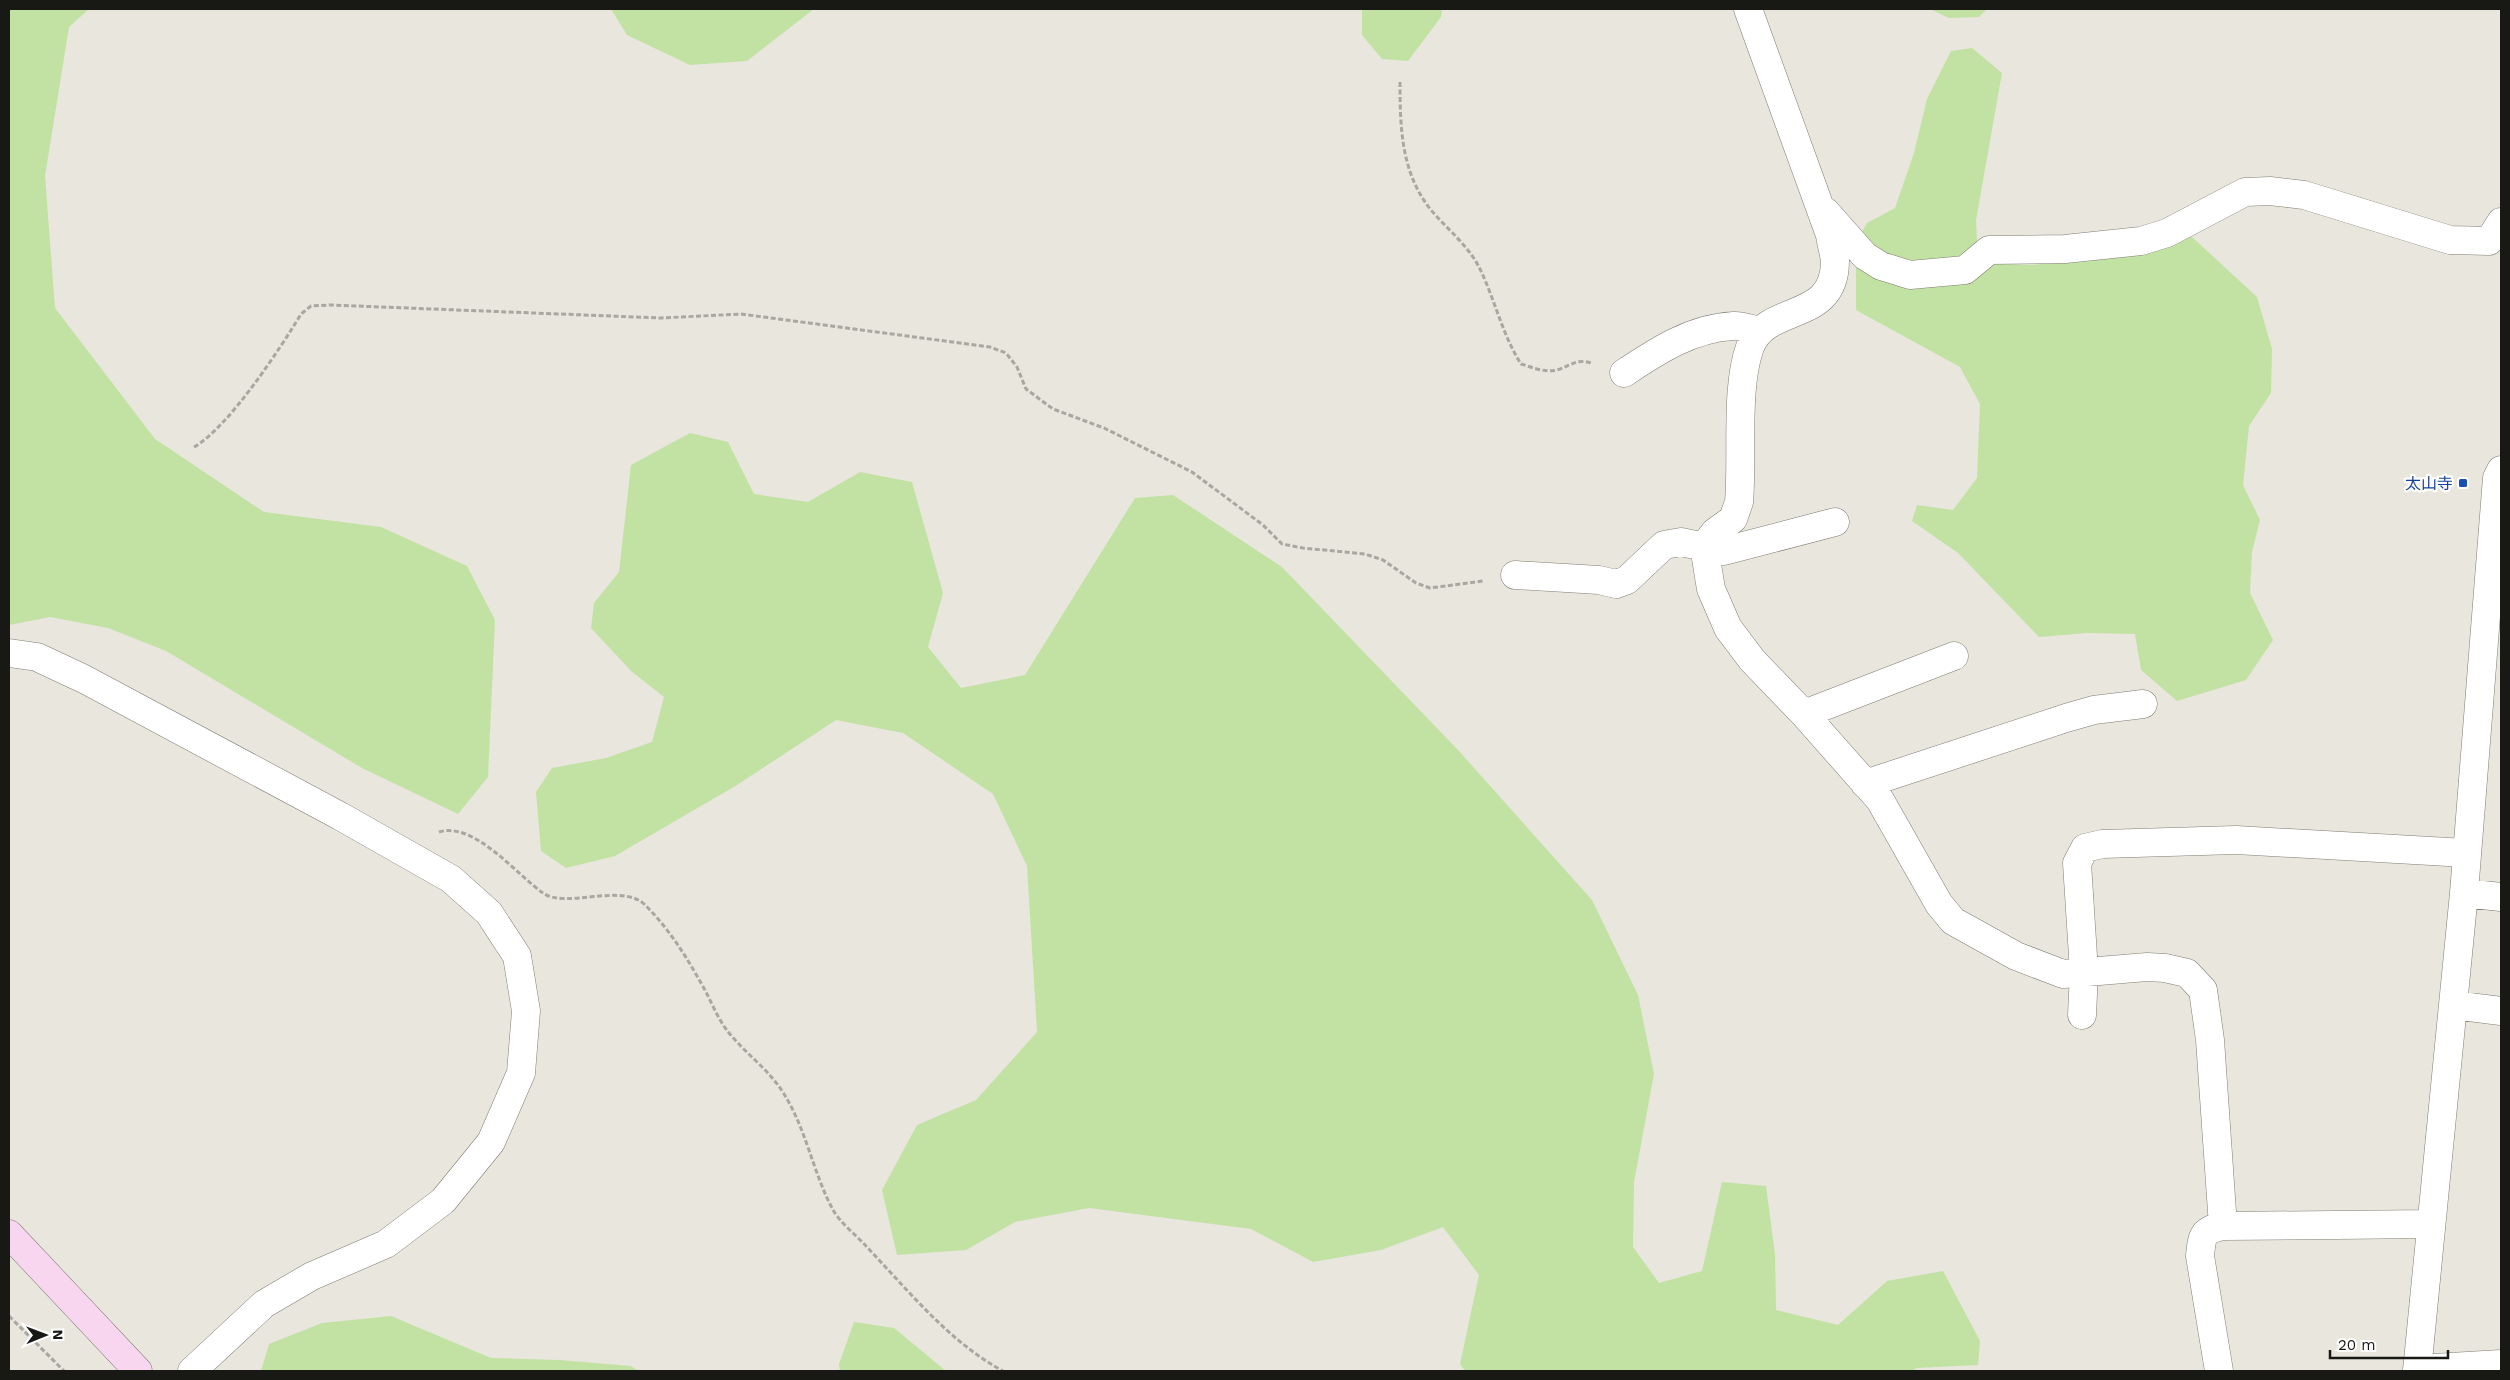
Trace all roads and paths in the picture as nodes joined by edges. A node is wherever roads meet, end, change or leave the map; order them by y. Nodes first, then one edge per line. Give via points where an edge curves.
1 (1748, 9) edge
2 (1400, 82) dead end
3 (1819, 204) junction
4 (2501, 222) edge
5 (1759, 331) junction
6 (1624, 373) joint
7 (194, 447) dead end
8 (2500, 475) edge
9 (1835, 522) dead end
10 (1704, 546) junction
11 (1515, 575) joint
12 (9, 653) edge
13 (1954, 656) dead end
14 (2142, 704) dead end
15 (1804, 714) junction
16 (1865, 784) junction
17 (403, 851) junction
18 (2466, 852) junction
19 (2464, 893) junction
20 (2501, 896) edge
21 (2084, 972) junction
22 (2453, 1005) junction
23 (2501, 1011) edge
24 (2082, 1015) dead end
25 (2431, 1224) junction
26 (2223, 1226) junction
27 (9, 1234) edge
28 (9, 1316) edge
29 (2501, 1364) edge
30 (2417, 1370) edge
31 (64, 1371) edge
32 (138, 1371) edge
33 (192, 1371) edge
34 (1002, 1371) edge
35 (2219, 1371) edge

1 - 3 street
2 - 6 path via 1400,130 1410,170 1430,208 1479,268 1502,330 1520,364 1538,370 1555,370 1582,360 1616,374
3 - 4 street via 1865,256 1881,266 1910,275 1965,270 1989,250 2065,250 2141,240 2167,233 2245,192 2270,191 2304,196 2450,240 2488,241
3 - 5 street via 1835,261 1832,280 1824,297 1806,310 1771,322
5 - 6 street via 1734,326 1705,330 1661,348
5 - 10 street via 1750,346 1743,380 1739,502 1733,519 1715,532
7 - 11 path via 209,439 301,314 311,306 661,318 741,314 990,347 1006,353 1017,367 1026,389 1053,409 1104,428 1192,472 1263,525 1282,544 1365,554 1383,560 1416,583 1430,588
8 - 18 street
9 - 10 street via 1724,551
10 - 11 street via 1681,542 1664,545 1627,580 1616,584
10 - 15 street via 1711,589 1728,628 1752,660
12 - 17 street via 37,658 84,679
13 - 15 street
14 - 16 street via 2075,715
15 - 16 street
16 - 21 street via 1880,800 1938,904 1953,921 2040,966 2063,974
17 - 33 street via 451,878 489,913 517,956 526,1011 521,1072 491,1142 443,1201 386,1244 312,1276 264,1304
17 - 34 path via 423,837 443,831 463,833 486,846 545,895 626,896 642,902 670,934 725,1028 784,1092 834,1212 932,1315 985,1361
18 - 19 street
18 - 21 street via 2236,840 2102,844 2085,848 2077,863
19 - 20 street
19 - 22 street
21 - 24 street
21 - 26 street via 2165,968 2188,973 2203,990 2210,1040
22 - 23 street
22 - 25 street
25 - 26 street
25 - 30 street
26 - 35 street via 2209,1229 2202,1237 2200,1256
27 - 32 main road
28 - 31 path
29 - 30 street

